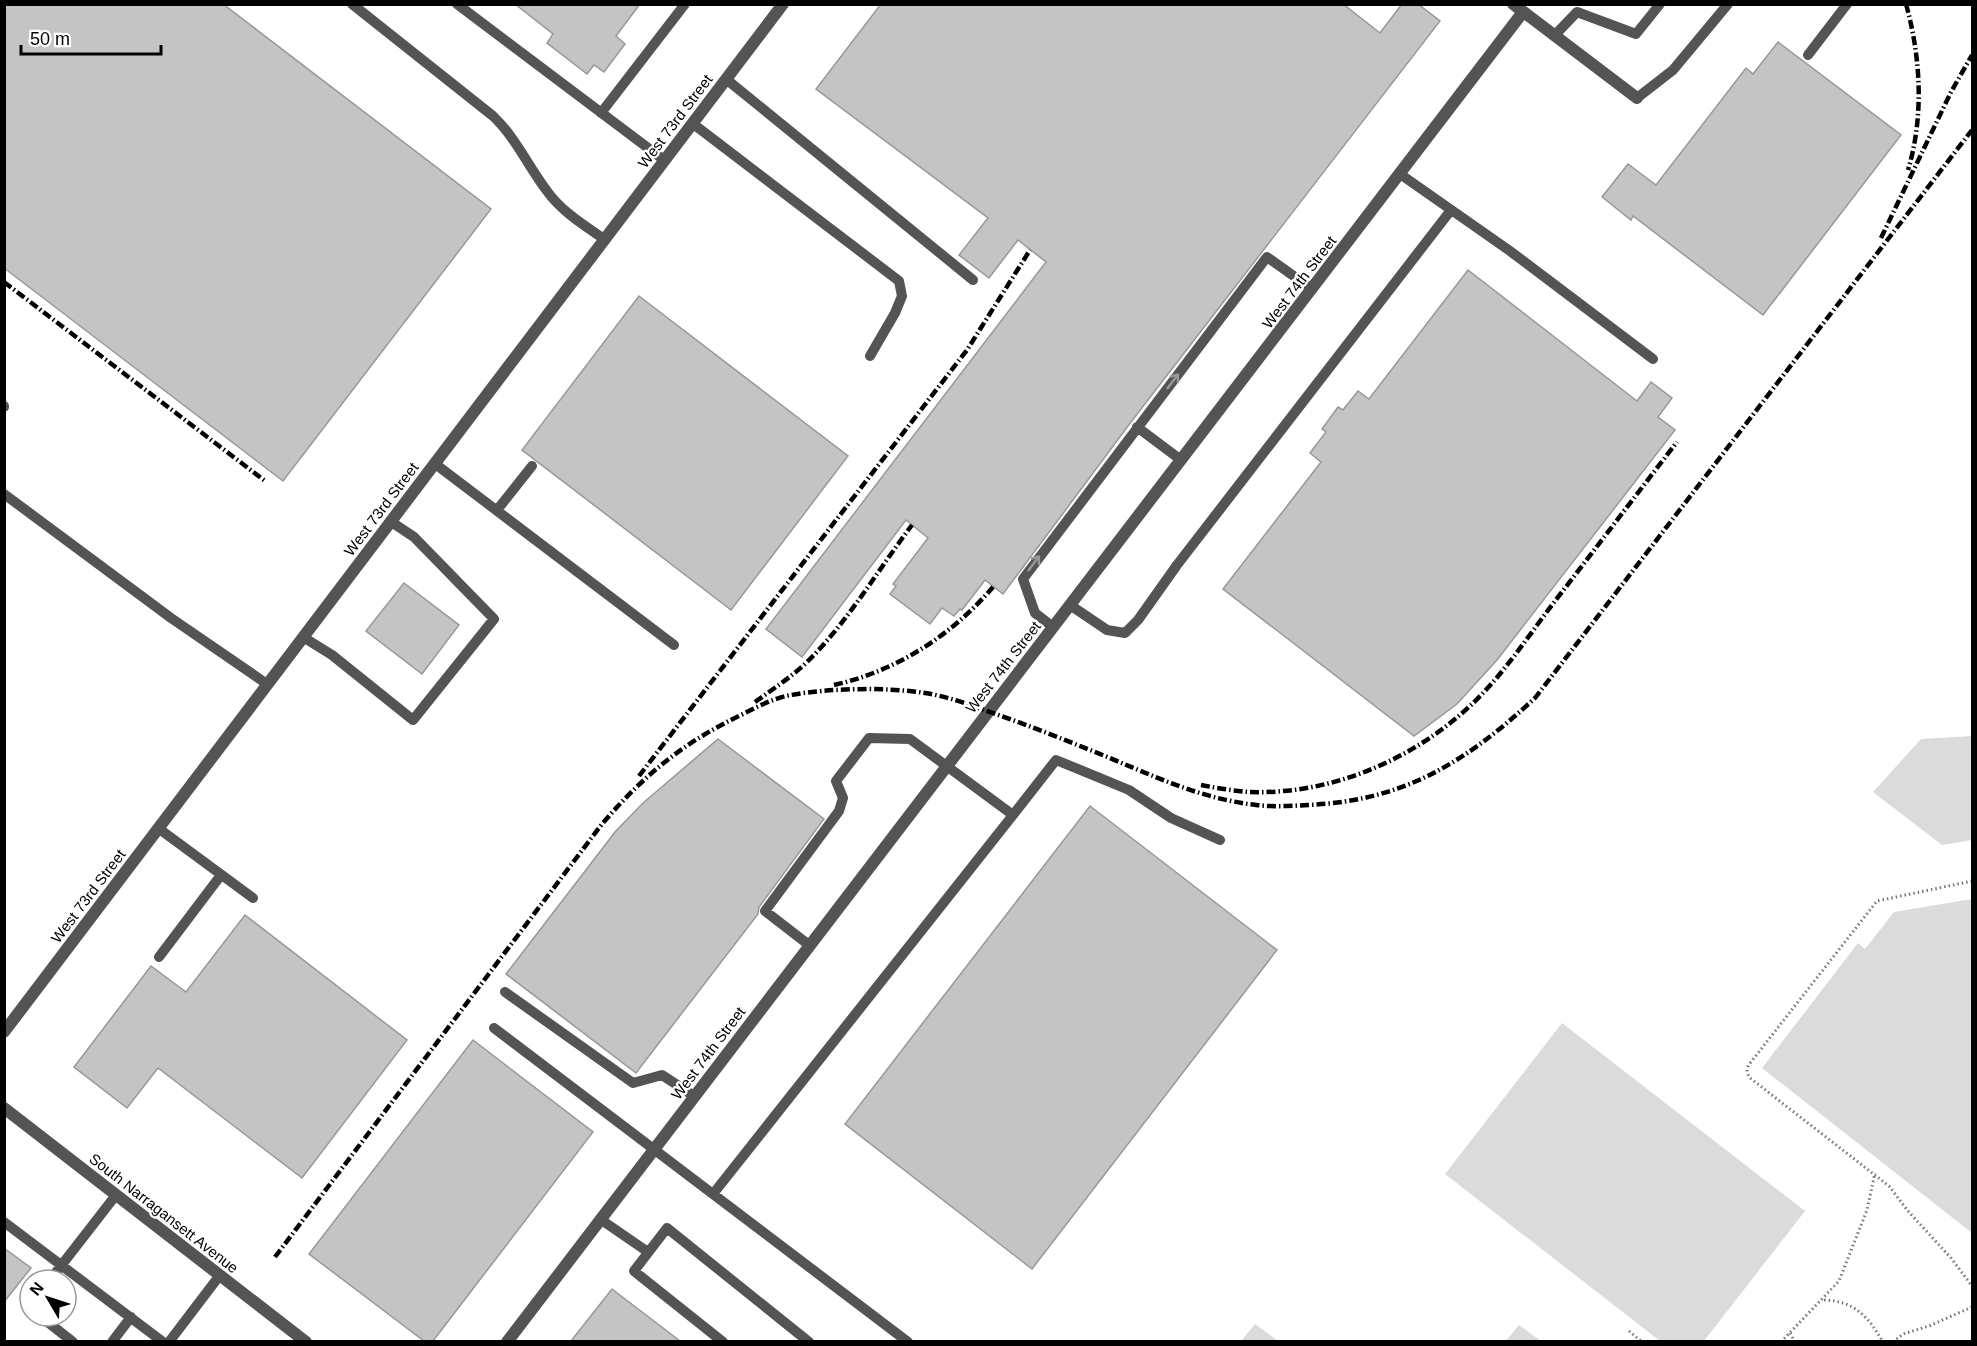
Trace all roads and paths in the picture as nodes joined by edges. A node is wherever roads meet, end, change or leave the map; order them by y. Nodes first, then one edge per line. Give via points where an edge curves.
1 (352, 4) edge
2 (458, 4) edge
3 (685, 4) edge
4 (783, 4) edge
5 (1660, 4) edge
6 (1728, 4) edge
7 (1847, 4) edge
8 (1518, 8) edge
9 (1554, 36) junction
10 (1808, 55) dead end
11 (726, 79) junction
12 (1637, 98) joint
13 (601, 113) junction
14 (692, 123) junction
15 (664, 160) junction
16 (1400, 174) junction
17 (1451, 210) junction
18 (604, 239) junction
19 (973, 280) dead end
20 (1312, 289) junction
21 (870, 356) dead end
22 (1653, 359) dead end
23 (1137, 427) junction
24 (1181, 460) junction
25 (434, 463) junction
26 (532, 466) dead end
27 (4, 494) edge
28 (497, 510) junction
29 (390, 521) junction
30 (1070, 605) junction
31 (1053, 627) junction
32 (303, 637) junction
33 (674, 645) dead end
34 (267, 684) junction
35 (946, 765) junction
36 (1013, 815) junction
37 (158, 828) junction
38 (1220, 840) dead end
39 (221, 875) junction
40 (1972, 882) edge
41 (253, 898) dead end
42 (809, 945) junction
43 (159, 957) dead end
44 (505, 992) dead end
45 (494, 1028) dead end
46 (4, 1032) edge
47 (694, 1096) junction
48 (4, 1108) edge
49 (653, 1149) junction
50 (1875, 1173) junction
51 (713, 1194) junction
52 (116, 1195) junction
53 (600, 1219) junction
54 (4, 1222) edge
55 (648, 1252) junction
56 (62, 1265) junction
57 (60, 1268) edge
58 (220, 1275) junction
59 (1972, 1286) edge
60 (1823, 1300) junction
61 (1972, 1307) edge
62 (131, 1317) junction
63 (56, 1328) edge
64 (1629, 1331) dead end
65 (1790, 1333) junction
66 (73, 1341) edge
67 (112, 1341) edge
68 (163, 1341) edge
69 (169, 1341) edge
70 (306, 1341) edge
71 (507, 1341) edge
72 (723, 1341) edge
73 (809, 1341) edge
74 (908, 1341) edge
75 (1642, 1341) edge
76 (1781, 1341) edge
77 (1795, 1341) edge
78 (1883, 1341) edge
79 (1893, 1341) edge

1 - 18 lane via 493,116 520,147 547,192
2 - 13 lane
3 - 13 lane
4 - 11 street, West 73rd Street
5 - 9 lane via 1636,34 1577,12
6 - 12 lane via 1673,70
7 - 10 lane
8 - 9 street
8 - 16 street, West 74th Street
9 - 12 street
11 - 14 street, West 73rd Street
11 - 19 lane
13 - 15 lane
14 - 15 street, West 73rd Street
14 - 21 lane via 899,281 902,296
15 - 18 street, West 73rd Street
16 - 17 lane
16 - 20 street, West 74th Street
17 - 22 lane
17 - 30 lane via 1138,620 1125,633 1107,630
18 - 25 street, West 73rd Street
23 -> 20 lane via 1267,257
20 - 24 street, West 74th Street
23 - 24 lane
31 -> 23 lane via 1035,613 1023,579
24 - 30 street, West 74th Street
25 - 28 lane
25 - 29 street, West 73rd Street
26 - 28 lane
27 - 34 lane
28 - 33 lane
29 - 32 street, West 73rd Street
29 - 32 lane via 414,537 494,619 413,720
30 - 31 street, West 74th Street
31 - 35 street, West 74th Street
32 - 34 street, West 73rd Street
34 - 37 street, West 73rd Street
35 - 36 lane
35 - 42 street, West 74th Street
35 - 42 lane via 910,739 869,738 836,781 843,798 839,811 765,910
36 - 38 lane via 1056,760 1129,789 1171,818
36 - 51 lane
37 - 39 lane
37 - 46 street, West 73rd Street
39 - 41 lane
39 - 43 lane
40 - 50 path via 1877,901 1747,1066 1750,1078
42 - 47 street, West 74th Street
44 - 47 lane via 633,1083 662,1075
45 - 49 lane
47 - 49 street, West 74th Street
48 - 52 street, South Narragansett Avenue
49 - 51 lane
49 - 53 street, West 74th Street
50 - 59 path
50 - 60 path via 1867,1210 1839,1281
51 - 74 lane
52 - 56 lane
52 - 58 street, South Narragansett Avenue
53 - 55 lane
53 - 71 street, West 74th Street
54 - 56 lane
55 - 72 lane via 634,1271
55 - 73 lane via 667,1228
56 - 57 lane
56 - 62 lane
58 - 69 lane
58 - 70 street, South Narragansett Avenue
60 - 65 path
60 - 78 path via 1842,1301 1860,1312
61 - 79 path
62 - 67 lane
62 - 68 lane
63 - 66 lane
64 - 75 path
65 - 76 path
65 - 77 path

